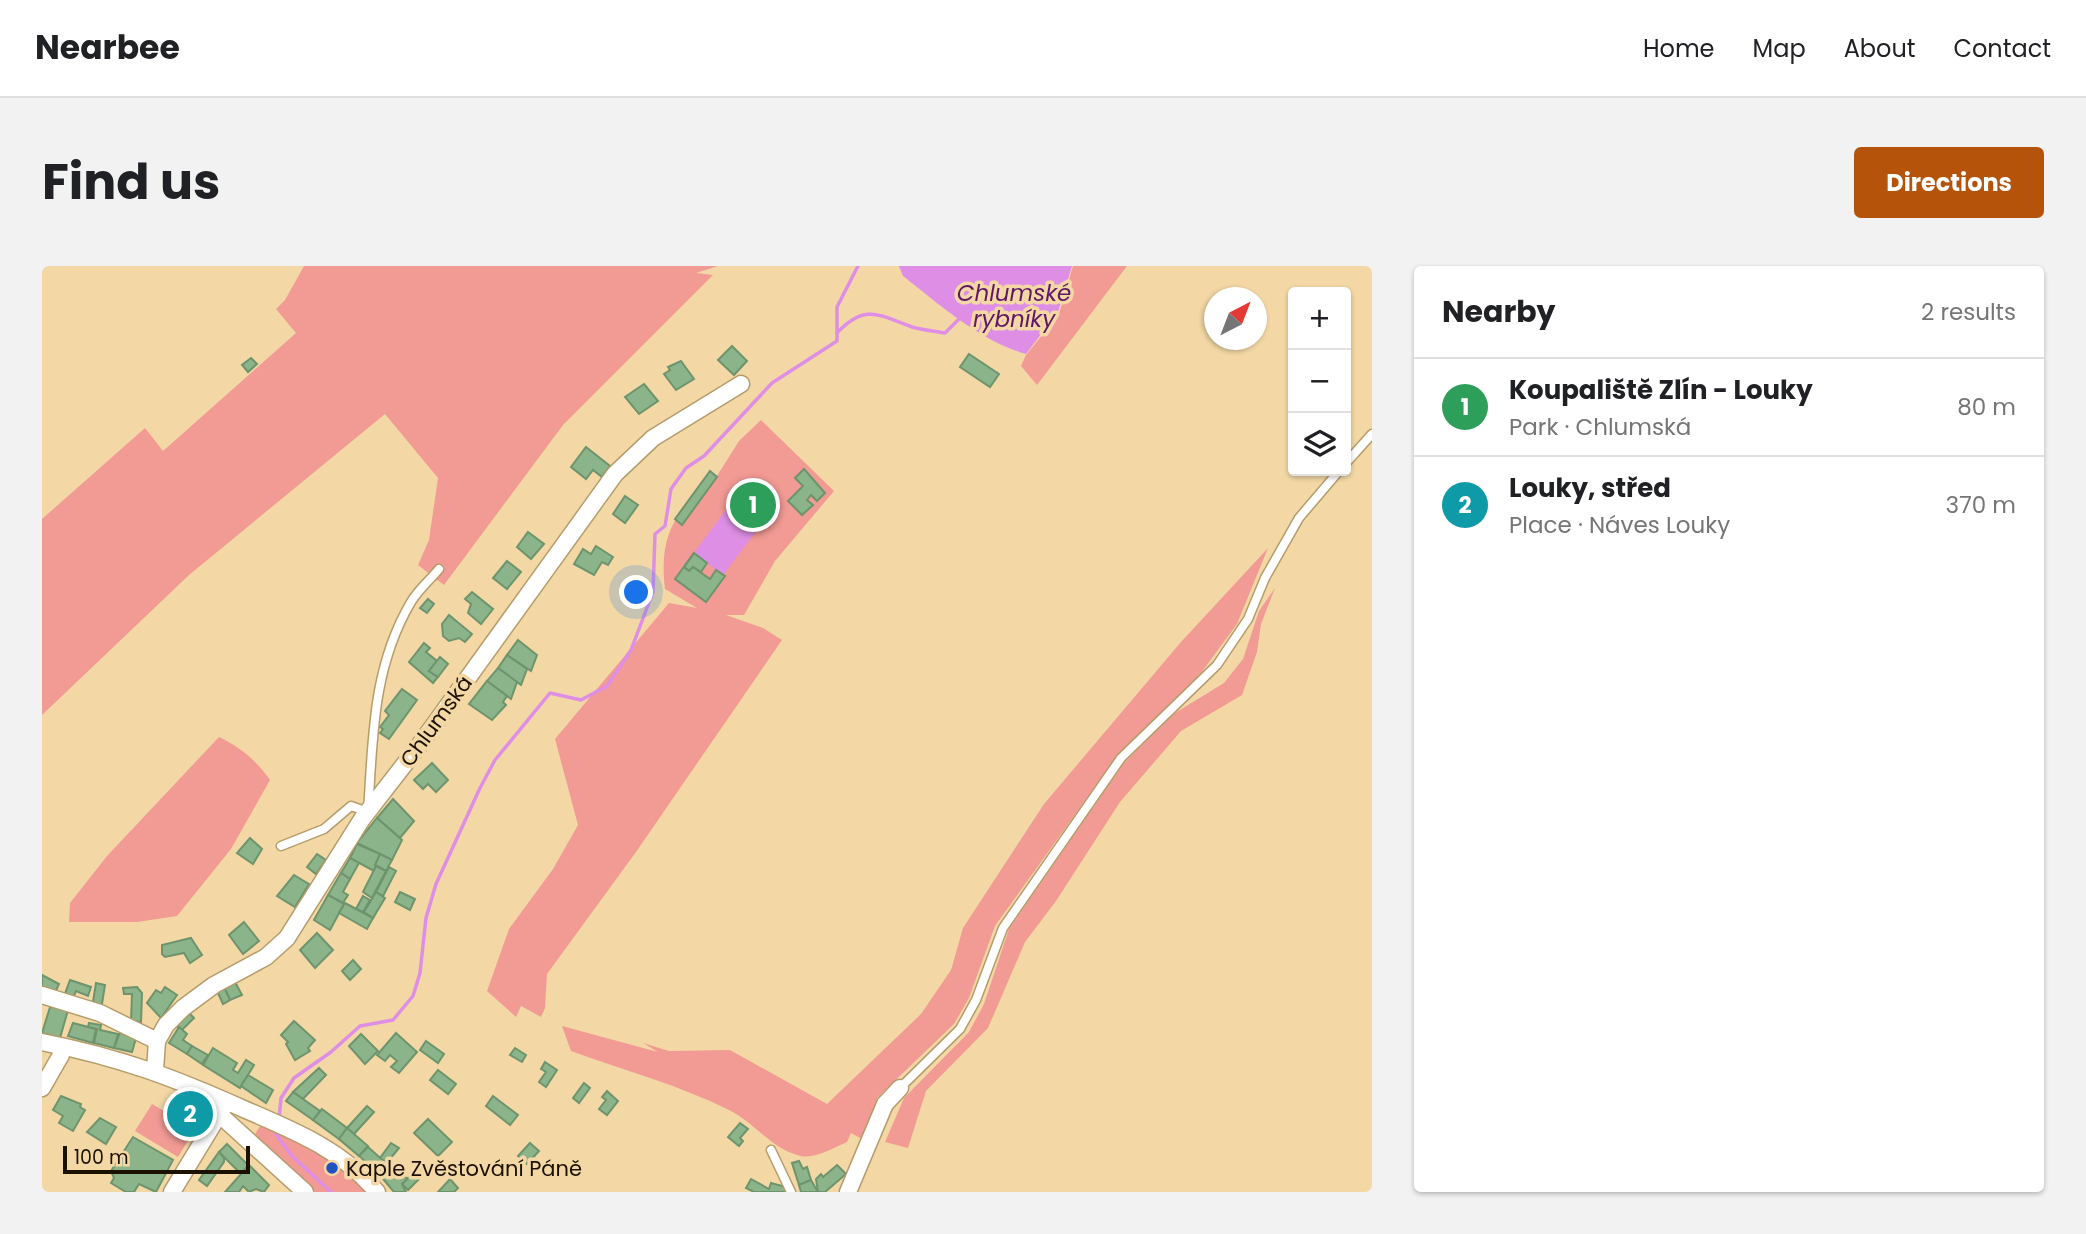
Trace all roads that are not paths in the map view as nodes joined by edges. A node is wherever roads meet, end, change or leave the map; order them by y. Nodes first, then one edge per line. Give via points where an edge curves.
1 (741, 384) dead end
2 (1372, 434) edge
3 (1351, 457) edge
4 (1335, 476) edge
5 (439, 569) dead end
6 (368, 812) junction
7 (281, 846) dead end
8 (42, 995) edge
9 (157, 1041) junction
10 (42, 1042) edge
11 (60, 1046) junction
12 (155, 1070) junction
13 (42, 1088) edge
14 (900, 1088) joint
15 (223, 1108) junction
16 (771, 1150) dead end
17 (172, 1192) edge
18 (304, 1192) edge
19 (377, 1192) edge
20 (791, 1192) edge
21 (848, 1192) edge

1 - 6 street, Chlumská via 653,438 615,474
2 - 3 lane
4 - 14 lane via 1299,519 1248,619 1217,665 1121,758 1003,928 960,1029
5 - 6 lane via 411,601 383,664 375,699
6 - 7 lane via 351,806 324,830
6 - 9 street, Chlumská via 287,938 266,957 183,1007
8 - 9 street via 100,1013
9 - 12 street
10 - 11 street
11 - 12 street
11 - 13 street via 61,1055
12 - 15 street
14 - 21 street via 885,1104
15 - 17 street
15 - 18 street
15 - 19 street via 287,1127 333,1152
16 - 20 lane

